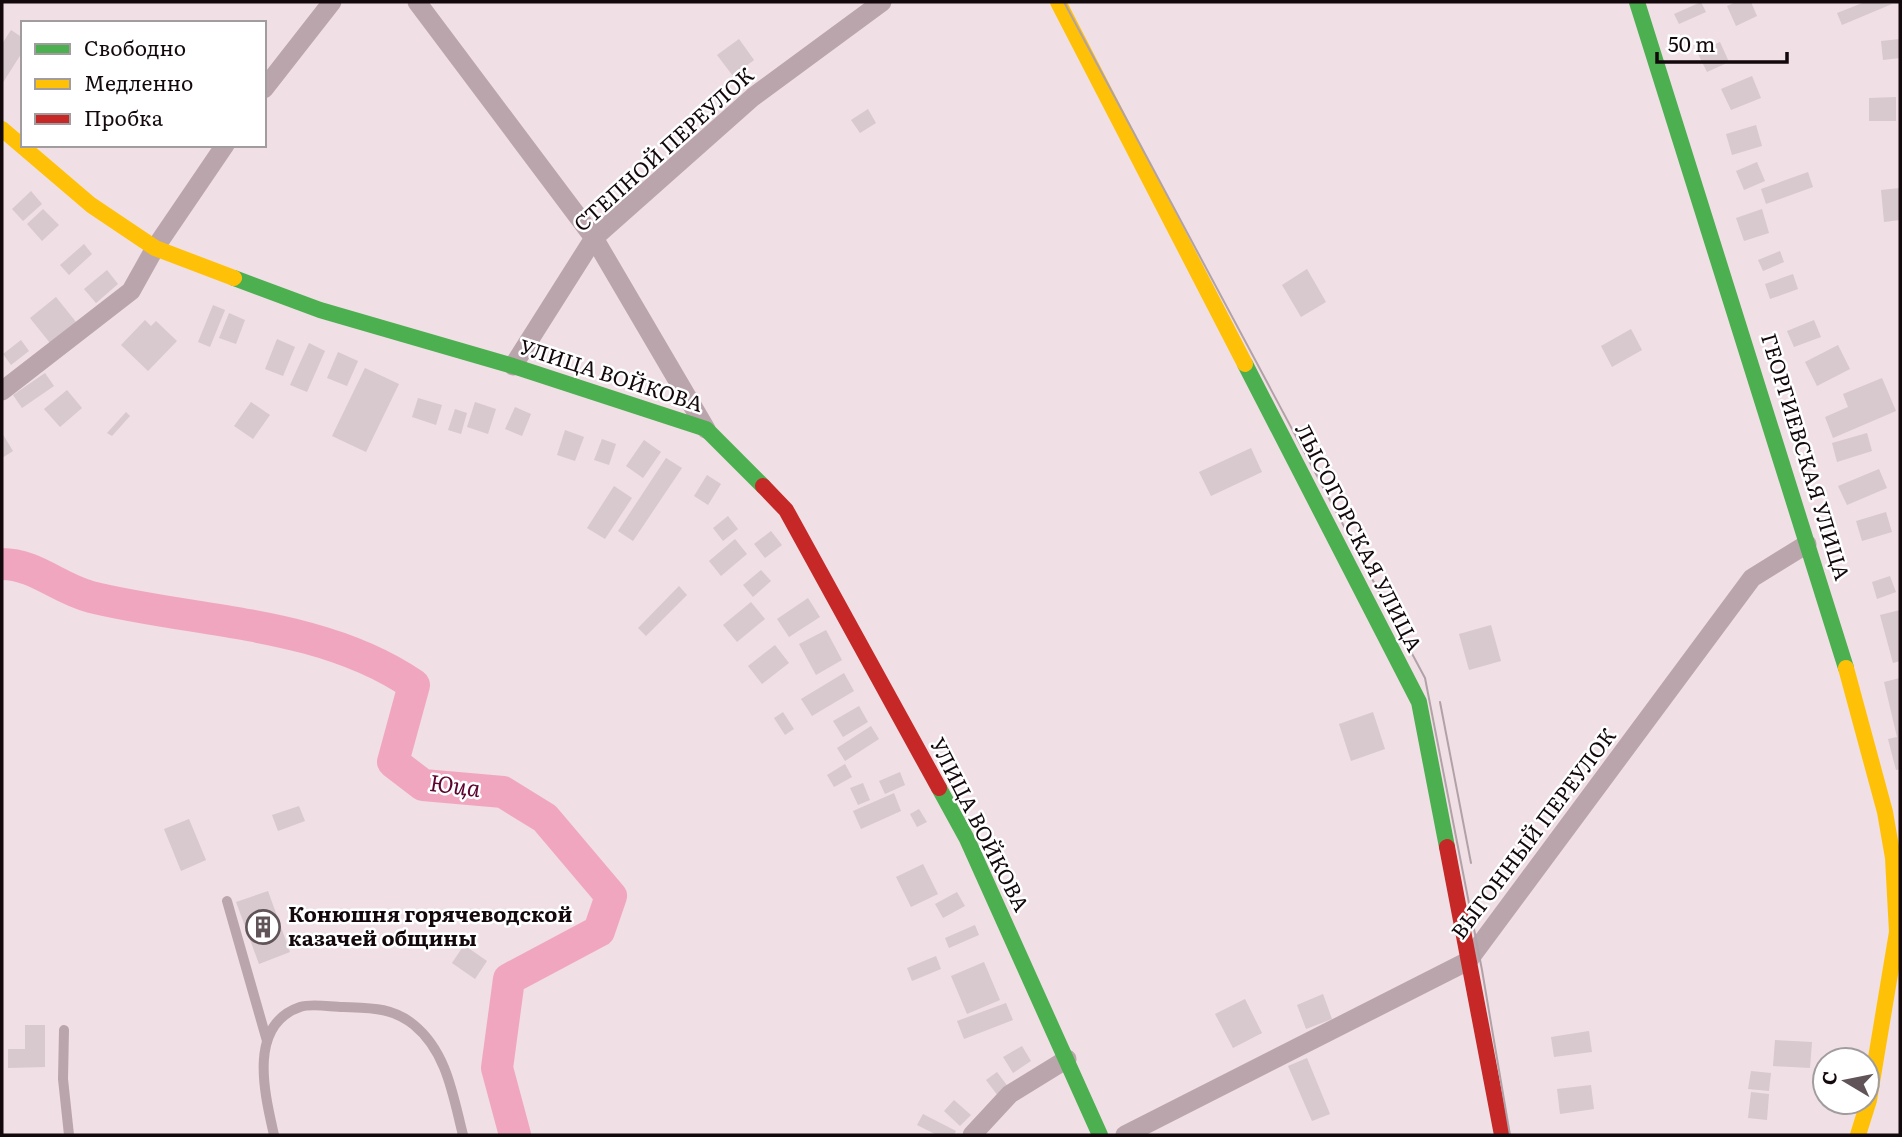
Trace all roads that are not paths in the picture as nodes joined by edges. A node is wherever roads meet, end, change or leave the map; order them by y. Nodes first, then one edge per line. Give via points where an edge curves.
1 (332, 2) edge
2 (417, 2) edge
3 (882, 2) edge
4 (1058, 2) edge
5 (1637, 2) edge
6 (266, 86) edge
7 (2, 129) edge
8 (21, 145) edge
9 (23, 147) edge
10 (224, 147) edge
11 (594, 238) junction
12 (155, 248) junction
13 (513, 366) junction
14 (2, 391) edge
15 (706, 429) junction
16 (1807, 544) junction
17 (227, 901) dead end
18 (1899, 929) edge
19 (1468, 961) junction
20 (64, 1030) dead end
21 (267, 1041) junction
22 (1067, 1059) junction
23 (69, 1135) edge
24 (274, 1135) edge
25 (463, 1135) edge
26 (972, 1135) edge
27 (1100, 1135) edge
28 (1125, 1135) edge
29 (1502, 1135) edge
30 (1858, 1135) edge

1 - 6 street
2 - 11 street
3 - 11 street, СТЕПНОЙ ПЕРЕУЛОК via 754,97
4 - 19 street, ЛЫСОГОРСКАЯ УЛИЦА via 1419,702
5 - 16 street, ГЕОРГИЕВСКАЯ УЛИЦА
7 - 8 street, УЛИЦА ВОЙКОВА
9 - 12 street, УЛИЦА ВОЙКОВА via 91,205
10 - 12 street
11 - 13 street, СТЕПНОЙ ПЕРЕУЛОК
11 - 15 street
12 - 13 street, УЛИЦА ВОЙКОВА via 320,310
12 - 14 street via 131,291
13 - 15 street, УЛИЦА ВОЙКОВА
15 - 22 street, УЛИЦА ВОЙКОВА via 786,510 967,839
16 - 18 street, ГЕОРГИЕВСКАЯ УЛИЦА via 1835,626 1885,812
16 - 19 street, ВЫГОННЫЙ ПЕРЕУЛОК via 1752,578
17 - 21 lane
18 - 30 street, ГЕОРГИЕВСКАЯ УЛИЦА via 1869,1100
19 - 28 street, ВЫГОННЫЙ ПЕРЕУЛОК
19 - 29 street, ЛЫСОГОРСКАЯ УЛИЦА
20 - 23 lane
21 - 24 lane via 262,1082
21 - 25 lane via 283,1016 302,1006 385,1008 415,1025 443,1060
22 - 26 street via 1010,1094
22 - 27 street, УЛИЦА ВОЙКОВА

